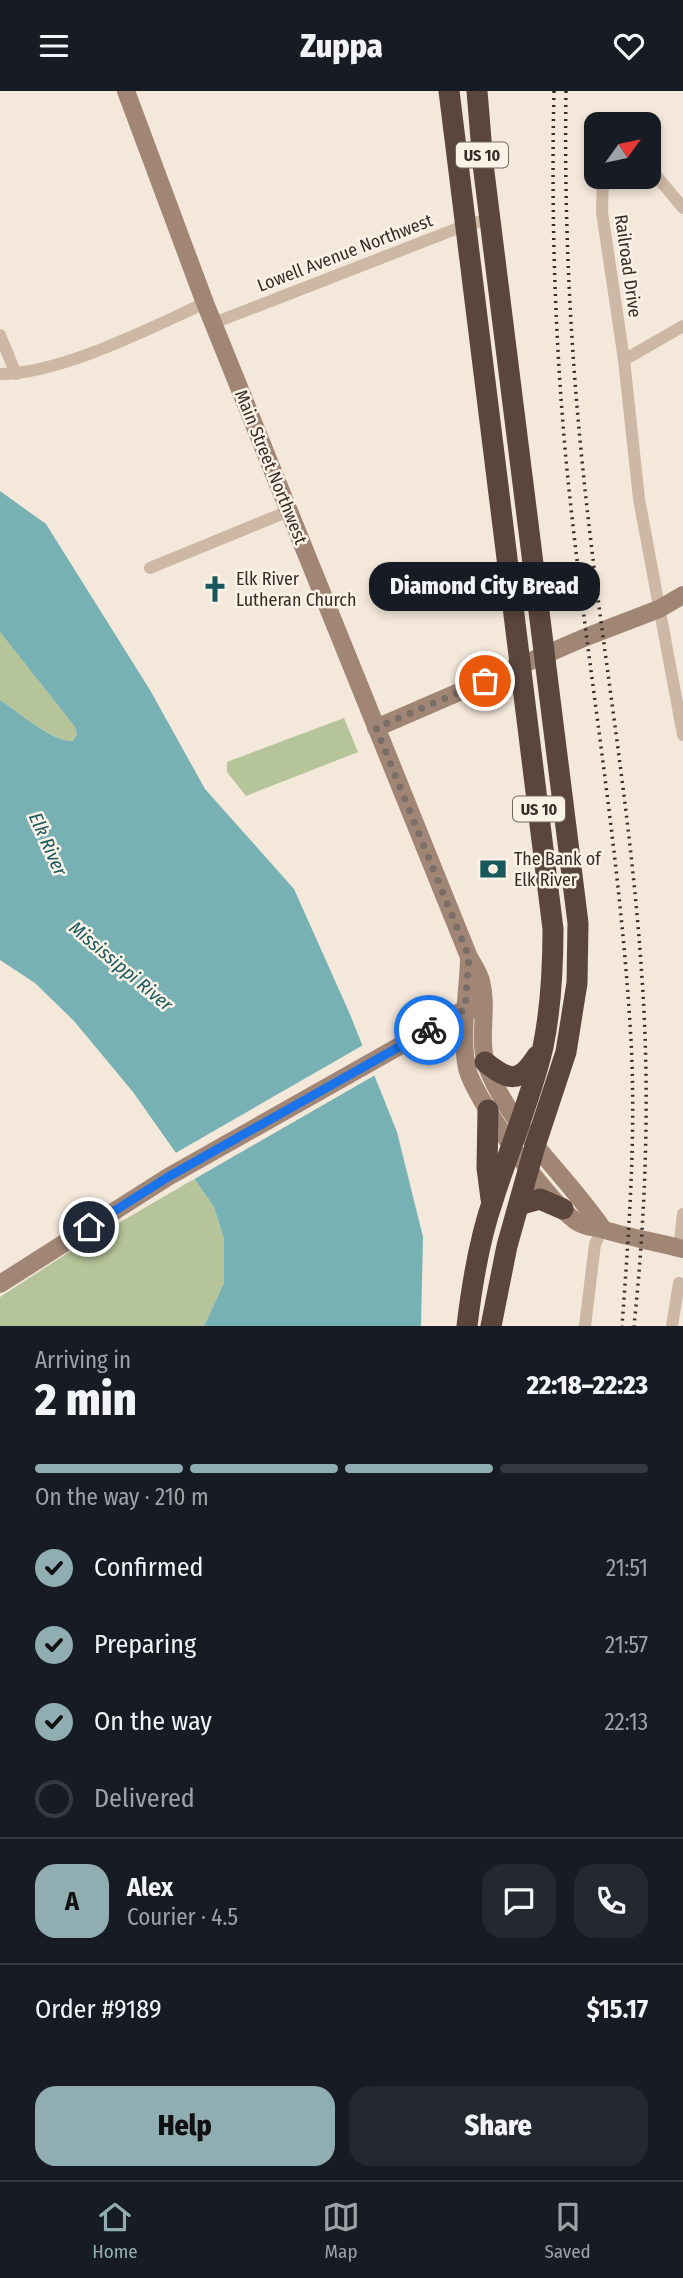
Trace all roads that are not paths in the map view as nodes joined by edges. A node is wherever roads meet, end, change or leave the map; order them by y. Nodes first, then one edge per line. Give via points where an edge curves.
1 (125, 91) edge
2 (449, 91) edge
3 (477, 91) edge
4 (662, 183) edge
5 (603, 189) edge
6 (683, 208) edge
7 (490, 219) junction
8 (466, 225) junction
9 (205, 303) junction
10 (214, 323) junction
11 (683, 326) edge
12 (0, 335) edge
13 (624, 360) junction
14 (0, 374) edge
15 (16, 374) junction
16 (289, 511) junction
17 (150, 568) dead end
18 (683, 595) edge
19 (659, 609) junction
20 (545, 655) junction
21 (521, 665) junction
22 (376, 728) junction
23 (683, 734) edge
24 (474, 1009) junction
25 (435, 1027) junction
26 (543, 1045) junction
27 (465, 1048) junction
28 (485, 1062) junction
29 (488, 1110) junction
30 (519, 1125) junction
31 (511, 1145) junction
32 (535, 1146) junction
33 (529, 1167) junction
34 (492, 1203) junction
35 (519, 1205) junction
36 (563, 1209) junction
37 (683, 1215) edge
38 (603, 1229) junction
39 (681, 1248) edge
40 (679, 1283) dead end
41 (0, 1284) edge
42 (467, 1326) edge
43 (491, 1326) edge
44 (585, 1326) edge
45 (672, 1326) edge

1 - 9 street, Main Street Northwest
2 - 8 highway, US 10
3 - 7 highway, US 10
4 - 6 street
5 - 13 street, Railroad Drive via 602,212
7 - 8 street, Lowell Avenue Northwest
7 - 20 highway, US 10
8 - 10 street, Lowell Avenue Northwest
8 - 21 highway, US 10
9 - 10 street, Main Street Northwest
9 - 15 street via 78,357
10 - 16 street, Main Street Northwest
11 - 13 street
12 - 15 street
13 - 19 street, Railroad Drive via 639,499
14 - 15 street
16 - 17 street
16 - 22 street, Main Street Northwest
18 - 19 street
19 - 20 street
19 - 23 street, Railroad Drive
20 - 21 street
20 - 32 highway, US 10 via 578,955 566,1052
21 - 22 street
21 - 26 highway, US 10 via 553,929
22 - 24 street, Main Street Northwest via 481,981
24 - 25 street
24 - 27 street, Main Street Northwest
24 - 28 street, Main Street Northwest
25 - 27 street via 461,1039
25 - 41 street via 168,1177
26 - 28 highway via 522,1075 507,1077
26 - 30 highway, US 10
27 - 29 street, Main Street Northwest via 468,1070
28 - 30 street, Main Street Northwest
29 - 31 street, Main Street Northwest
29 - 34 highway
30 - 31 highway, US 10
30 - 32 street, Main Street Northwest
31 - 33 street, Main Street Northwest
31 - 34 highway, US 10
32 - 33 highway, US 10
32 - 38 street, Main Street Northwest
33 - 35 highway, US 10
33 - 36 street, Main Street Northwest
34 - 42 highway, US 10
35 - 36 highway via 540,1199
35 - 43 highway, US 10
36 - 38 street, Main Street Northwest via 577,1222
37 - 39 street
38 - 39 street, Main Street Northwest
38 - 44 street via 596,1244
40 - 45 street

